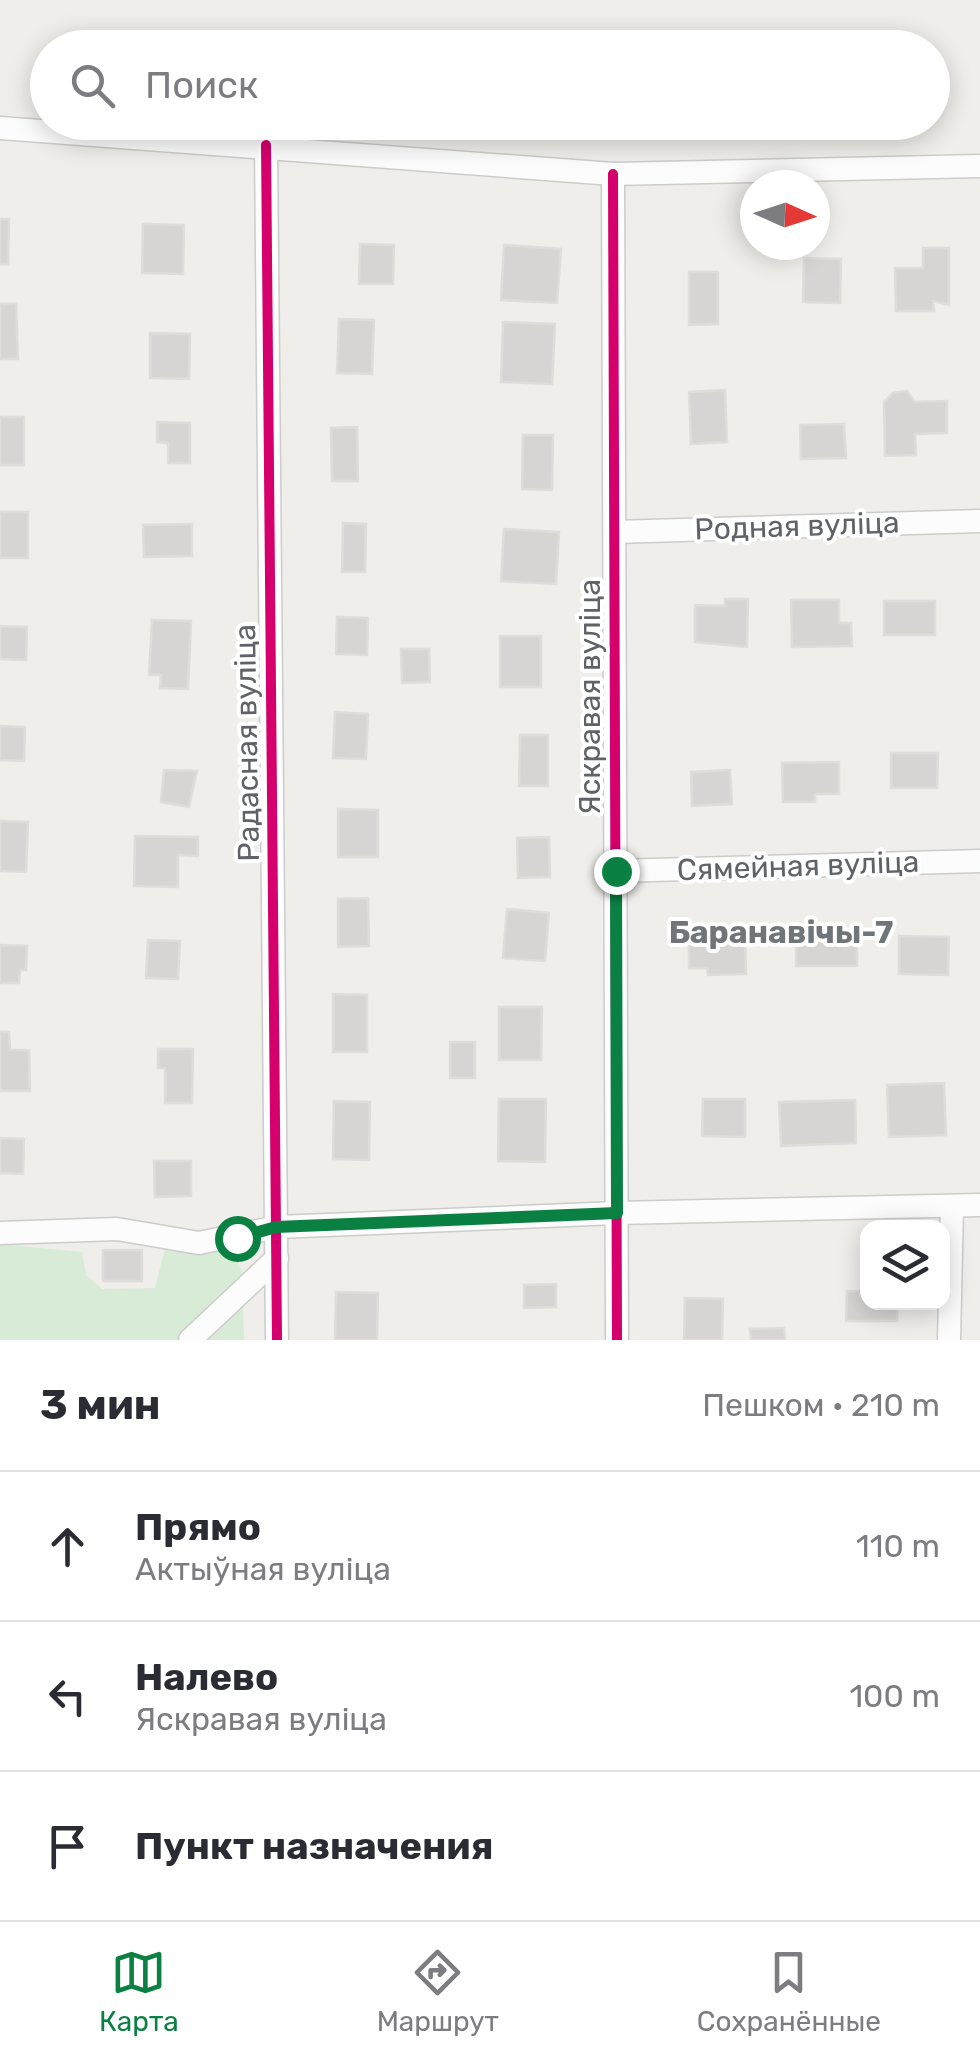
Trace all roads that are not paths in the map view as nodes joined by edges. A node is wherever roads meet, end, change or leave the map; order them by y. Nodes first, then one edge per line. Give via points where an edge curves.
1 (0, 128) edge
2 (30, 130) edge
3 (188, 140) edge
4 (266, 145) junction
5 (980, 166) edge
6 (614, 174) junction
7 (980, 520) edge
8 (615, 532) junction
9 (980, 861) edge
10 (616, 871) junction
11 (952, 1206) junction
12 (980, 1206) edge
13 (617, 1213) junction
14 (276, 1227) junction
15 (0, 1233) edge
16 (276, 1258) junction
17 (190, 1340) edge
18 (277, 1340) edge
19 (617, 1340) edge
20 (950, 1340) edge

1 - 2 street
3 - 4 street
4 - 6 street
4 - 14 street, Радасная вуліца
5 - 6 street
6 - 8 street, Яскравая вуліца
7 - 8 street, Родная вуліца
8 - 10 street, Яскравая вуліца
9 - 10 street, Сямейная вуліца
10 - 13 street, Яскравая вуліца
11 - 12 street
11 - 13 street
11 - 20 street
13 - 14 street
13 - 19 street, Яскравая вуліца
14 - 15 street via 199,1243 117,1230
14 - 16 street, Радасная вуліца
16 - 17 street
16 - 18 street, Радасная вуліца

